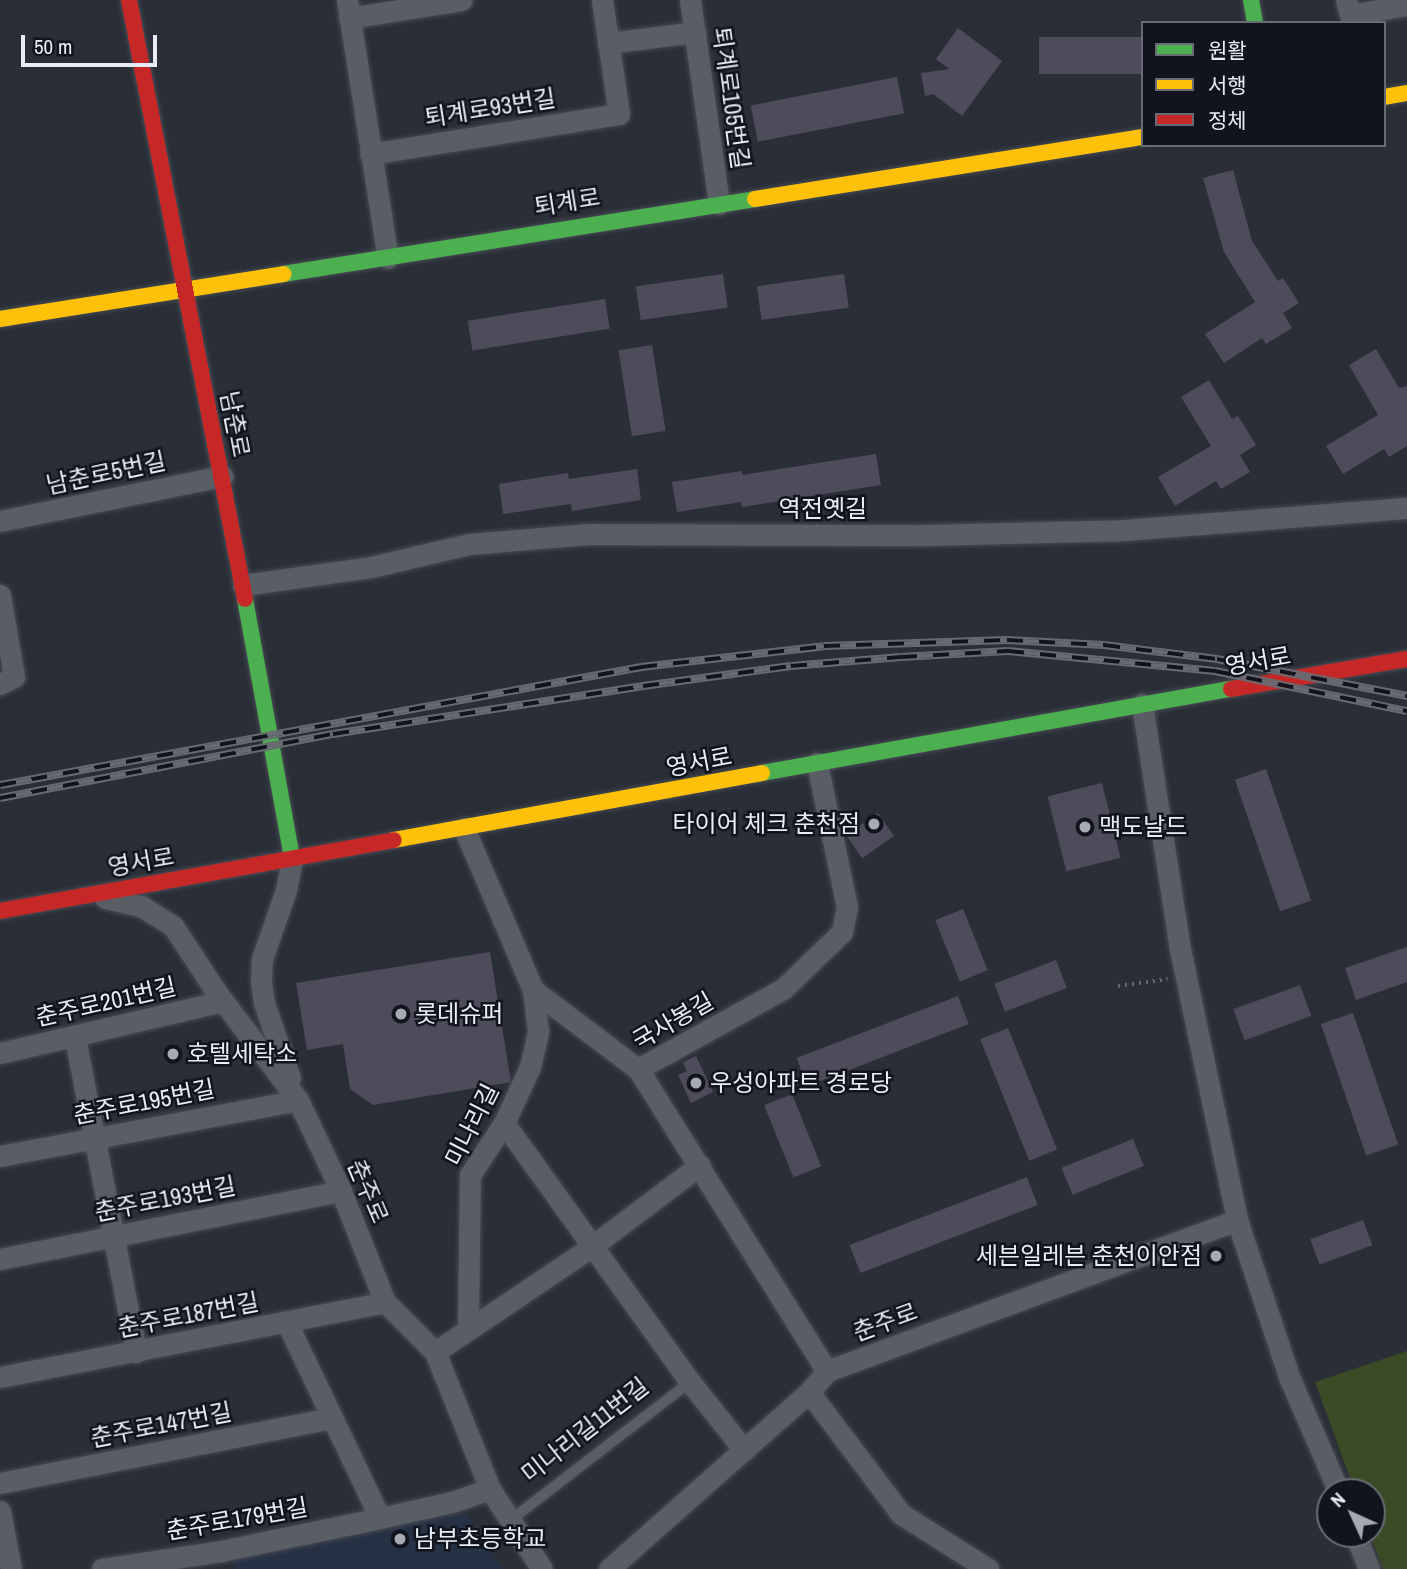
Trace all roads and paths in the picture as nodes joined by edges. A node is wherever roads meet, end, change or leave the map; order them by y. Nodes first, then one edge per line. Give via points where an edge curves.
1 (129, 0) edge
2 (462, 0) edge
3 (602, 0) edge
4 (690, 0) edge
5 (1251, 0) edge
6 (1346, 0) edge
7 (1407, 5) edge
8 (348, 9) edge
9 (1255, 21) edge
10 (695, 32) junction
11 (608, 43) junction
12 (1407, 93) edge
13 (1386, 97) edge
14 (1141, 137) edge
15 (370, 155) junction
16 (719, 204) junction
17 (388, 258) junction
18 (185, 290) junction
19 (0, 319) edge
20 (223, 476) junction
21 (1407, 508) edge
22 (0, 522) edge
23 (243, 585) junction
24 (0, 596) edge
25 (1407, 659) edge
26 (7, 680) edge
27 (1142, 704) junction
28 (817, 763) junction
29 (464, 828) junction
30 (292, 858) junction
31 (83, 896) junction
32 (0, 911) edge
33 (1186, 976) junction
34 (1118, 986) dead end
35 (533, 990) junction
36 (223, 1001) junction
37 (75, 1038) junction
38 (0, 1053) edge
39 (638, 1069) junction
40 (298, 1100) junction
41 (504, 1123) junction
42 (94, 1138) junction
43 (0, 1156) edge
44 (700, 1164) junction
45 (341, 1191) junction
46 (1237, 1220) junction
47 (114, 1237) junction
48 (591, 1247) junction
49 (0, 1259) edge
50 (385, 1302) junction
51 (287, 1323) junction
52 (468, 1329) junction
53 (136, 1352) junction
54 (435, 1352) junction
55 (827, 1371) junction
56 (0, 1377) edge
57 (690, 1382) junction
58 (809, 1392) junction
59 (331, 1418) junction
60 (744, 1450) junction
61 (1333, 1478) edge
62 (0, 1483) edge
63 (490, 1489) junction
64 (0, 1511) edge
65 (380, 1518) junction
66 (512, 1519) junction
67 (1360, 1548) edge
68 (223, 1560) edge
69 (11, 1569) edge
70 (103, 1569) edge
71 (542, 1569) edge
72 (610, 1569) edge
73 (988, 1569) edge
74 (1368, 1569) edge

1 - 18 street, 남춘로
2 - 8 street
3 - 11 street
4 - 10 street, 퇴계로105번길
5 - 9 street
6 - 7 street via 1350,15
8 - 15 street
10 - 11 street
10 - 16 street, 퇴계로105번길
11 - 15 street, 퇴계로93번길 via 619,114
12 - 13 street
14 - 16 street, 퇴계로
15 - 17 street
16 - 17 street, 퇴계로
17 - 18 street, 퇴계로
18 - 19 street, 퇴계로
18 - 20 street, 남춘로
20 - 22 street, 남춘로5번길
20 - 23 street, 남춘로
21 - 23 street, 역전옛길 via 1125,530 926,536 589,534 469,544 371,568
23 - 30 street, 남춘로
24 - 26 street
25 - 27 street, 영서로
27 - 28 street, 영서로
27 - 33 street
28 - 29 street, 영서로
28 - 39 street, 국사봉길 via 847,907 842,932 783,989
29 - 30 street, 영서로
29 - 35 street, 미나리길
30 - 31 street, 영서로
30 - 40 street via 262,959 261,982 272,1032
31 - 32 street, 영서로
31 - 36 street, 춘주로 via 122,900 163,917
33 - 34 path
33 - 46 street
35 - 39 street, 미나리길
35 - 41 street, 미나리길 via 538,1031 530,1067
36 - 37 street, 춘주로201번길
36 - 40 street, 춘주로
37 - 38 street, 춘주로201번길
37 - 42 street
39 - 44 street, 국사봉길
40 - 42 street, 춘주로195번길
40 - 45 street, 춘주로
41 - 48 street, 미나리길11번길
41 - 52 street, 미나리길 via 470,1175
42 - 43 street, 춘주로195번길
42 - 47 street
44 - 48 street
44 - 55 street, 국사봉길
45 - 47 street, 춘주로193번길
45 - 50 street, 춘주로
46 - 55 street, 춘주로
46 - 61 street via 1290,1379
47 - 49 street, 춘주로193번길
47 - 53 street
48 - 52 street
48 - 57 street, 미나리길11번길
50 - 51 street, 춘주로187번길
50 - 54 street, 춘주로
51 - 53 street, 춘주로187번길
51 - 59 street
52 - 54 street
53 - 56 street, 춘주로187번길
54 - 63 street, 춘주로
55 - 58 street, 춘주로
57 - 60 street, 미나리길11번길
57 - 66 lane, 미나리길11번길
58 - 60 street, 춘주로
58 - 73 street via 901,1514
59 - 62 street, 춘주로147번길
59 - 65 street
60 - 72 street, 춘주로
63 - 65 street, 춘주로179번길
63 - 66 street, 춘주로
64 - 69 street
65 - 68 street, 춘주로179번길
66 - 71 street, 춘주로
67 - 74 street
68 - 70 street, 춘주로179번길

